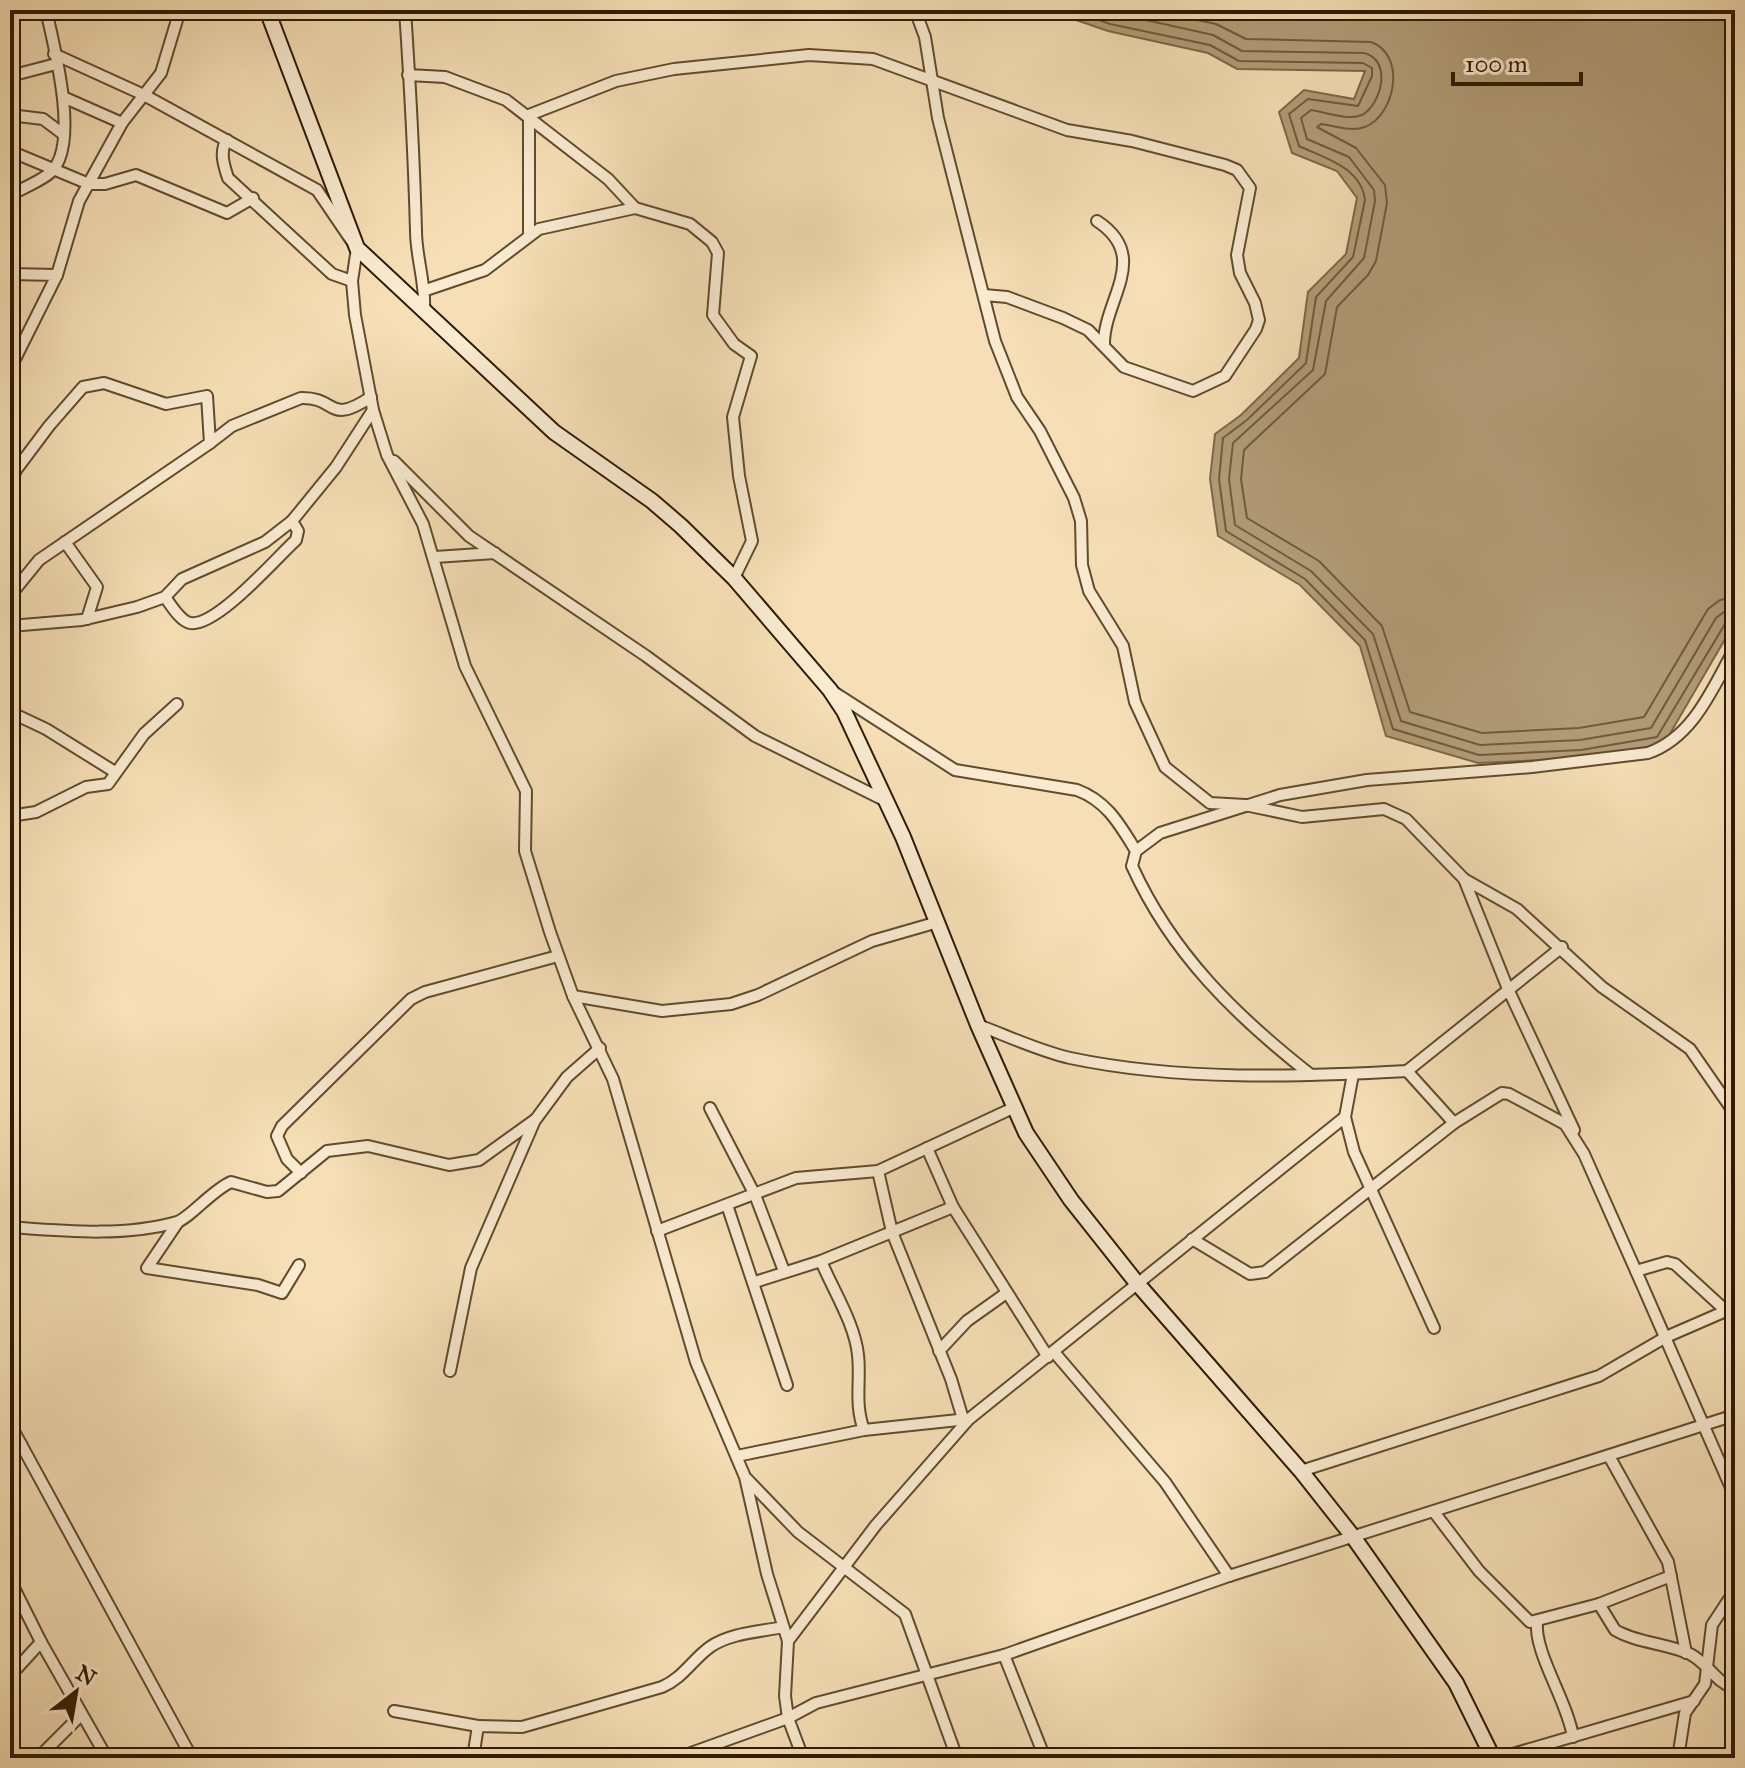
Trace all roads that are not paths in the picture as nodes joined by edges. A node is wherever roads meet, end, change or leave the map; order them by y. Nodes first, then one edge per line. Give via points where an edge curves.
1 (46, 10) edge
2 (180, 10) edge
3 (267, 10) edge
4 (405, 10) edge
5 (915, 10) edge
6 (55, 59) junction
7 (408, 75) junction
8 (10, 76) edge
9 (931, 78) junction
10 (144, 95) junction
11 (63, 97) junction
12 (10, 115) edge
13 (529, 115) junction
14 (122, 123) junction
15 (63, 134) junction
16 (227, 140) junction
17 (10, 151) edge
18 (53, 171) junction
19 (89, 184) junction
20 (10, 194) edge
21 (253, 198) junction
22 (635, 208) junction
23 (1097, 221) dead end
24 (529, 235) junction
25 (356, 245) junction
26 (10, 274) edge
27 (57, 275) junction
28 (352, 281) junction
29 (426, 290) junction
30 (984, 295) junction
31 (424, 311) junction
32 (1104, 345) junction
33 (10, 369) edge
34 (371, 397) junction
35 (373, 410) junction
36 (210, 443) junction
37 (387, 455) junction
38 (10, 485) edge
39 (292, 521) junction
40 (65, 542) junction
41 (495, 553) junction
42 (435, 557) junction
43 (734, 578) junction
44 (12, 589) edge
45 (165, 597) junction
46 (87, 619) junction
47 (11, 625) edge
48 (1735, 648) edge
49 (830, 690) junction
50 (177, 704) dead end
51 (10, 712) edge
52 (115, 772) junction
53 (886, 801) junction
54 (1245, 805) junction
55 (10, 816) edge
56 (1136, 851) junction
57 (1464, 879) junction
58 (938, 922) junction
59 (1562, 947) junction
60 (558, 956) junction
61 (1508, 989) junction
62 (573, 996) junction
63 (978, 1025) junction
64 (600, 1048) junction
65 (1407, 1071) junction
66 (1353, 1074) junction
67 (1311, 1075) junction
68 (710, 1108) dead end
69 (1013, 1108) junction
70 (1735, 1114) edge
71 (1345, 1117) junction
72 (536, 1119) junction
73 (1454, 1123) junction
74 (1577, 1140) junction
75 (927, 1148) junction
76 (878, 1171) junction
77 (301, 1173) junction
78 (1371, 1188) junction
79 (755, 1195) junction
80 (727, 1205) junction
81 (953, 1207) junction
82 (178, 1222) junction
83 (10, 1227) edge
84 (657, 1231) junction
85 (892, 1232) junction
86 (1192, 1239) junction
87 (821, 1261) junction
88 (299, 1265) dead end
89 (784, 1271) junction
90 (1636, 1271) junction
91 (755, 1282) junction
92 (1136, 1282) junction
93 (1005, 1294) junction
94 (1730, 1308) edge
95 (1434, 1328) dead end
96 (1666, 1337) junction
97 (939, 1351) junction
98 (1051, 1355) junction
99 (450, 1371) dead end
100 (787, 1385) dead end
101 (1735, 1415) edge
102 (966, 1419) junction
103 (10, 1424) edge
104 (1705, 1425) junction
105 (864, 1430) junction
106 (21, 1444) junction
107 (10, 1455) edge
108 (737, 1456) junction
109 (1609, 1456) junction
110 (1301, 1471) junction
111 (745, 1477) junction
112 (1735, 1497) edge
113 (1434, 1512) junction
114 (1354, 1538) junction
115 (842, 1568) junction
116 (1229, 1576) junction
117 (1671, 1576) junction
118 (10, 1580) edge
119 (1735, 1590) edge
120 (1599, 1604) junction
121 (1537, 1622) junction
122 (783, 1627) junction
123 (788, 1641) junction
124 (41, 1642) junction
125 (1686, 1653) junction
126 (1004, 1655) junction
127 (1706, 1664) junction
128 (929, 1675) junction
129 (10, 1676) edge
130 (1735, 1689) edge
131 (1694, 1701) junction
132 (394, 1711) dead end
133 (81, 1715) junction
134 (788, 1718) junction
135 (478, 1726) junction
136 (1573, 1737) junction
137 (38, 1758) edge
138 (107, 1758) edge
139 (192, 1758) edge
140 (473, 1758) edge
141 (677, 1758) edge
142 (803, 1758) edge
143 (957, 1758) edge
144 (1045, 1758) edge
145 (1496, 1758) edge
146 (1678, 1758) edge

1 - 6 street
2 - 10 street via 163,69
3 - 25 street
4 - 7 street
5 - 9 street
6 - 8 street
6 - 10 street
6 - 11 street
7 - 13 street via 445,77 506,100
7 - 29 street via 416,234
9 - 13 street via 873,59 747,59 616,81
9 - 30 street
9 - 32 street via 1067,130 1225,165 1247,180 1250,188 1237,255 1259,320 1225,376 1193,391 1124,367
10 - 14 street
10 - 16 street
11 - 14 street
11 - 15 street
12 - 15 street via 43,119
13 - 22 street
13 - 24 street
14 - 19 street
15 - 18 street
16 - 21 street via 223,145 228,178
16 - 25 street via 323,195
17 - 18 street
18 - 19 street
18 - 20 street
19 - 21 street via 136,175 227,213
19 - 27 street
21 - 28 street via 332,274
22 - 24 street
22 - 43 street via 690,224 712,242 718,253 713,315 734,344 751,356 733,417 752,541
23 - 32 street via 1118,238 1122,257 1123,276 1103,330
24 - 29 street via 485,270
25 - 28 street
25 - 31 street
26 - 27 street
27 - 33 street
28 - 34 street
29 - 31 street
30 - 32 street via 1007,297 1063,318
30 - 54 street via 1017,397 1074,498 1089,591 1123,646 1135,702 1157,754 1196,795 1210,803
31 - 43 street via 554,432 652,501
34 - 35 street
34 - 36 street via 339,412 301,398 232,426
35 - 37 street
35 - 39 street
36 - 38 street via 207,396 166,404 124,388 90,385 76,392 58,414
36 - 40 street
37 - 41 street via 469,536
37 - 42 street
39 - 45 street via 265,542 175,583
39 - 45 street via 296,540 238,599 213,614 188,622
40 - 44 street
40 - 46 street via 97,587
41 - 42 street
41 - 53 street via 755,736
42 - 60 street via 465,666 526,791 525,851
43 - 49 street
44 - 47 street
45 - 46 street
46 - 47 street
48 - 54 street via 1695,718 1672,741 1648,753 1356,781
49 - 53 street
49 - 56 street via 955,770 1095,797
50 - 52 street via 158,718
51 - 52 street
52 - 55 street via 108,784 86,787 36,812
53 - 58 street
54 - 56 street via 1160,833
54 - 57 street via 1302,817 1394,812 1419,830
56 - 67 street via 1132,866 1144,892 1185,957 1236,1013
57 - 59 street via 1517,909
57 - 61 street
58 - 62 street via 872,941 731,1004 662,1011
58 - 63 street
59 - 61 street
59 - 70 street via 1602,987 1690,1049
60 - 62 street
60 - 77 street via 411,999 282,1126 277,1136 287,1159
61 - 65 street
61 - 74 street
62 - 64 street
63 - 67 street via 1067,1058 1128,1068
63 - 69 street
64 - 72 street via 567,1077
64 - 84 street
65 - 66 street
65 - 73 street
66 - 67 street
66 - 71 street
68 - 79 street
69 - 75 street
69 - 92 street via 1071,1200
71 - 78 street
71 - 86 street
72 - 77 street via 479,1160 449,1165 368,1146 327,1151
72 - 99 street via 471,1268
73 - 74 street via 1496,1095 1509,1094 1552,1115
73 - 78 street
74 - 90 street
75 - 76 street
75 - 81 street
76 - 79 street via 796,1178
76 - 85 street
77 - 82 street via 278,1191 231,1182
78 - 86 street via 1290,1255 1256,1275
78 - 95 street
79 - 80 street
79 - 89 street
80 - 84 street
80 - 91 street
81 - 85 street
81 - 93 street
82 - 83 street via 125,1231
82 - 88 street via 147,1268 282,1293
84 - 108 street via 696,1362
85 - 87 street
85 - 97 street
86 - 92 street
87 - 89 street
87 - 105 street via 855,1338 857,1405
89 - 91 street
90 - 94 street via 1675,1264
90 - 96 street
91 - 100 street
92 - 98 street
92 - 110 street
93 - 97 street via 967,1321
93 - 98 street
94 - 96 street
96 - 104 street
96 - 110 street via 1599,1376
97 - 102 street
98 - 102 street
98 - 116 street via 1165,1482
101 - 104 street
102 - 105 street
102 - 115 street
103 - 106 street
104 - 109 street
104 - 112 street
105 - 108 street
106 - 107 street
106 - 139 street
108 - 111 street
109 - 113 street
109 - 117 street
110 - 114 street
111 - 115 street
111 - 122 street
113 - 114 street
113 - 121 street via 1502,1596 1524,1618
114 - 116 street
114 - 145 street via 1456,1683
115 - 123 street
115 - 128 street via 905,1614
116 - 126 street
117 - 120 street
117 - 125 street
118 - 124 street
119 - 127 street via 1712,1625
120 - 121 street
120 - 125 street via 1621,1634
121 - 136 street via 1538,1644 1566,1704
122 - 123 street
122 - 135 street via 723,1639 662,1687 522,1727
123 - 134 street
124 - 129 street
124 - 133 street
125 - 127 street
126 - 128 street
126 - 144 street
127 - 130 street via 1719,1683
127 - 131 street via 1705,1684
128 - 134 street via 816,1703
128 - 143 street
131 - 136 street
131 - 146 street via 1681,1725
132 - 135 street
133 - 137 street
133 - 138 street
134 - 141 street
134 - 142 street
135 - 140 street
136 - 145 street

